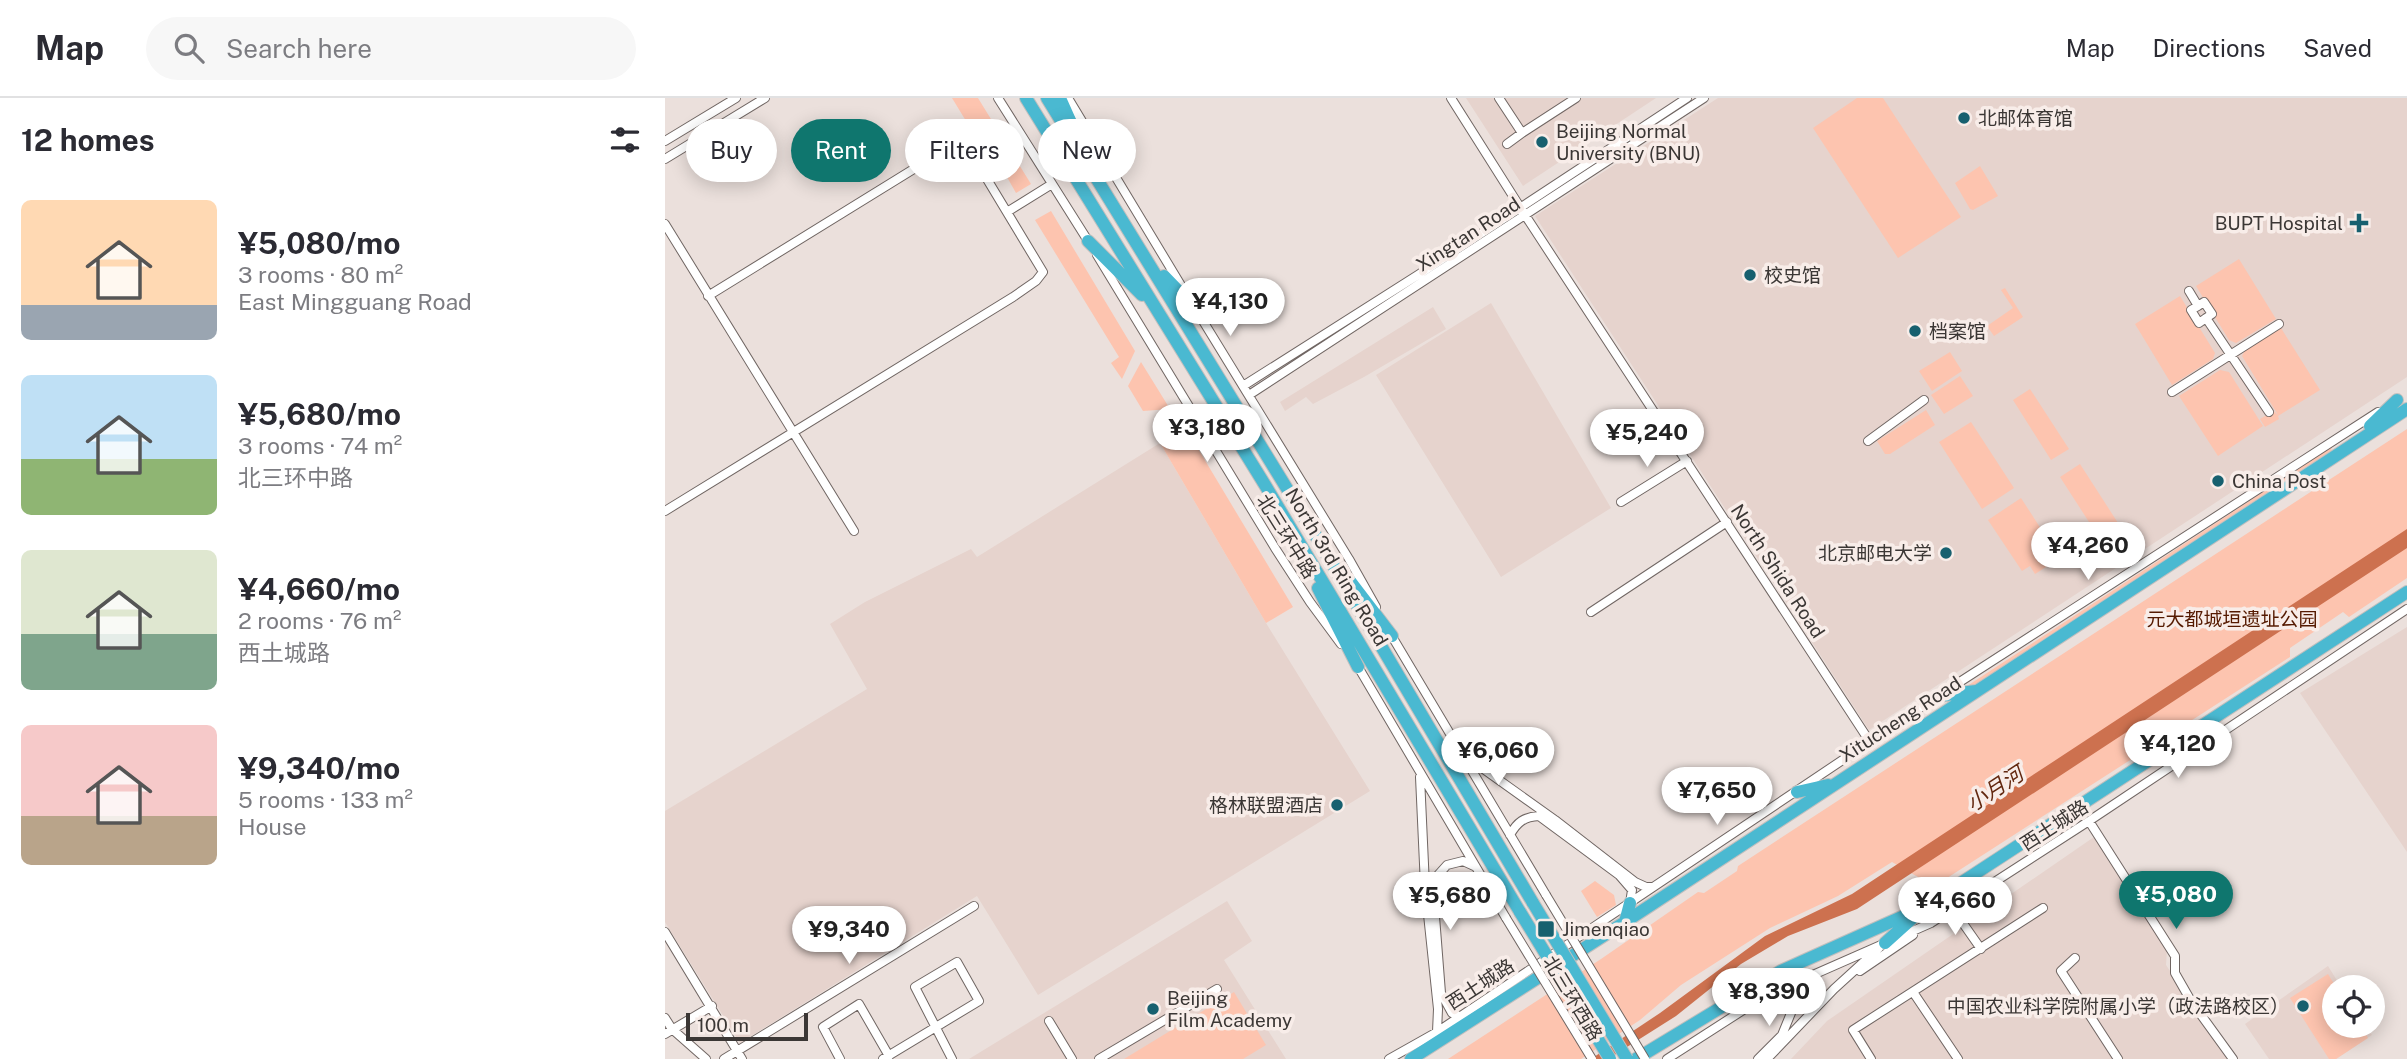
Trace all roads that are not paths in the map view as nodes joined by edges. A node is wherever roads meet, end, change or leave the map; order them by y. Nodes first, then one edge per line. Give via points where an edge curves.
1 (736, 98) edge
2 (765, 98) edge
3 (998, 98) edge
4 (1026, 98) edge
5 (1047, 98) edge
6 (1059, 98) edge
7 (1068, 98) edge
8 (1451, 98) edge
9 (1499, 98) edge
10 (1576, 98) edge
11 (1687, 98) edge
12 (1704, 98) edge
13 (701, 119) edge
14 (731, 119) edge
15 (1060, 119) edge
16 (1069, 119) edge
17 (686, 128) edge
18 (1522, 133) junction
19 (665, 141) edge
20 (1507, 144) dead end
21 (686, 146) edge
22 (665, 159) edge
23 (1100, 182) edge
24 (1052, 184) junction
25 (1522, 211) junction
26 (1007, 212) junction
27 (665, 224) edge
28 (1088, 240) junction
29 (1147, 258) junction
30 (2189, 291) dead end
31 (708, 296) junction
32 (1193, 306) junction
33 (1157, 310) junction
34 (2279, 324) dead end
35 (2230, 354) junction
36 (1243, 386) junction
37 (2172, 392) dead end
38 (1249, 395) junction
39 (1924, 400) dead end
40 (2404, 401) edge
41 (2269, 412) dead end
42 (793, 432) junction
43 (1868, 441) dead end
44 (1687, 461) junction
45 (1265, 485) junction
46 (1621, 502) dead end
47 (665, 511) edge
48 (1727, 522) junction
49 (854, 531) dead end
50 (1313, 531) junction
51 (2407, 594) edge
52 (2407, 609) edge
53 (1591, 612) dead end
54 (1392, 636) junction
55 (1358, 667) junction
56 (1980, 690) junction
57 (1938, 696) junction
58 (1870, 741) junction
59 (1460, 752) junction
60 (1420, 774) junction
61 (1836, 783) junction
62 (1797, 792) junction
63 (2089, 821) junction
64 (1510, 835) junction
65 (1476, 867) junction
66 (1653, 887) junction
67 (1630, 903) junction
68 (974, 906) dead end
69 (1924, 907) junction
70 (2043, 908) dead end
71 (1953, 909) junction
72 (1506, 918) joint
73 (1625, 922) junction
74 (1931, 923) junction
75 (665, 932) edge
76 (1885, 943) junction
77 (1981, 949) junction
78 (2075, 958) dead end
79 (1217, 989) dead end
80 (1834, 989) junction
81 (1744, 992) junction
82 (1913, 992) junction
83 (1765, 996) junction
84 (712, 1006) junction
85 (1490, 1010) junction
86 (1459, 1016) junction
87 (665, 1017) edge
88 (1049, 1021) dead end
89 (934, 1028) junction
90 (669, 1032) edge
91 (1437, 1032) junction
92 (1426, 1049) junction
93 (741, 1055) edge
94 (886, 1057) edge
95 (706, 1059) edge
96 (725, 1059) edge
97 (840, 1059) edge
98 (952, 1059) edge
99 (1072, 1059) edge
100 (1099, 1059) edge
101 (1389, 1059) edge
102 (1411, 1059) edge
103 (1592, 1059) edge
104 (1609, 1059) edge
105 (1627, 1059) edge
106 (1636, 1059) edge
107 (1645, 1059) edge
108 (1667, 1059) edge
109 (1758, 1059) edge
110 (1767, 1059) edge
111 (1871, 1059) edge
112 (1958, 1059) edge
113 (2118, 1059) edge
114 (2233, 1059) edge

1 - 13 street
2 - 14 street
3 - 24 street, 北三环中路
4 - 33 highway, North 3rd Ring Road
5 - 15 highway, North 3rd Ring Road
6 - 16 highway
7 - 32 street
8 - 25 street, North Shida Road
9 - 18 street
10 - 18 street
11 - 25 street, Xingtan Road
12 - 25 street, Xingtan Road
17 - 19 street
18 - 20 street
21 - 22 street
23 - 29 highway, North 3rd Ring Road
24 - 26 street
24 - 28 street, 北三环中路
25 - 36 street, Xingtan Road
25 - 38 street, Xingtan Road
25 - 44 street, North Shida Road
26 - 31 street via 967,146 962,145 938,154
26 - 42 street via 1042,269 1041,276
27 - 31 street
28 - 33 highway
28 - 55 street, 北三环中路 via 1282,559
29 - 32 highway
29 - 50 highway, North 3rd Ring Road
30 - 35 street via 2198,306 2204,302 2212,314 2206,318
31 - 42 street
32 - 36 street
33 - 45 highway, North 3rd Ring Road
34 - 35 street
35 - 37 street
35 - 41 street
36 - 38 street
38 - 54 street
39 - 43 street via 1902,415 1899,423
40 - 56 highway, Xitucheng Road via 2297,480
40 - 57 street, Xitucheng Road
42 - 47 street
42 - 49 street
44 - 46 street
44 - 48 street, North Shida Road
45 - 55 highway
45 - 104 highway, North 3rd Ring Road, bridge
48 - 53 street
48 - 58 street, North Shida Road
50 - 54 highway
50 - 105 highway, North 3rd Ring Road, bridge
51 - 69 highway
52 - 63 street, 西土城路
54 - 59 street
55 - 60 street, 北三环中路
56 - 57 highway
56 - 61 highway, Xitucheng Road
57 - 58 street, Xitucheng Road
58 - 62 street, Xitucheng Road
59 - 64 street
59 - 66 street via 1635,882
60 - 65 street, 北三环中路
60 - 91 street
61 - 62 highway
61 - 73 highway, Xitucheng Road
62 - 66 street, 西土城路
63 - 71 street, 西土城路
63 - 114 street via 2175,956 2175,973 2191,1001
64 - 67 street via 1523,819 1539,816 1619,875 1632,890
64 - 107 street, 北三环西路, bridge
65 - 72 street, 北三环中路
65 - 86 street via 1463,861 1447,865 1433,891 1441,993 1452,1013
66 - 67 street, 西土城路
67 - 73 highway
67 - 86 street, 西土城路
68 - 93 street
69 - 76 highway
69 - 81 highway
70 - 77 street
71 - 74 street, 西土城路
71 - 77 street
72 - 103 street, 北三环西路, bridge
73 - 85 highway, Xitucheng Road
74 - 76 street, 西土城路
74 - 80 street
75 - 84 street
76 - 80 street
76 - 83 street, 西土城路
77 - 82 street
78 - 113 street via 2061,971
79 - 100 street
80 - 110 street
81 - 83 highway
81 - 106 highway
82 - 111 street via 1853,1030
82 - 112 street
83 - 108 street, 西土城路
83 - 109 street via 1779,999 1791,1013 1782,1035
84 - 90 street
84 - 93 street
85 - 86 highway
85 - 92 highway, Xitucheng Road
86 - 91 street, 西土城路
87 - 90 street
88 - 99 street
89 - 89 street via 979,1001 957,962 915,987
89 - 94 street
89 - 98 street
90 - 95 street
91 - 92 highway
91 - 101 street, 西土城路
92 - 102 highway, Xitucheng Road
93 - 96 street
94 - 97 street via 859,1004 823,1027

